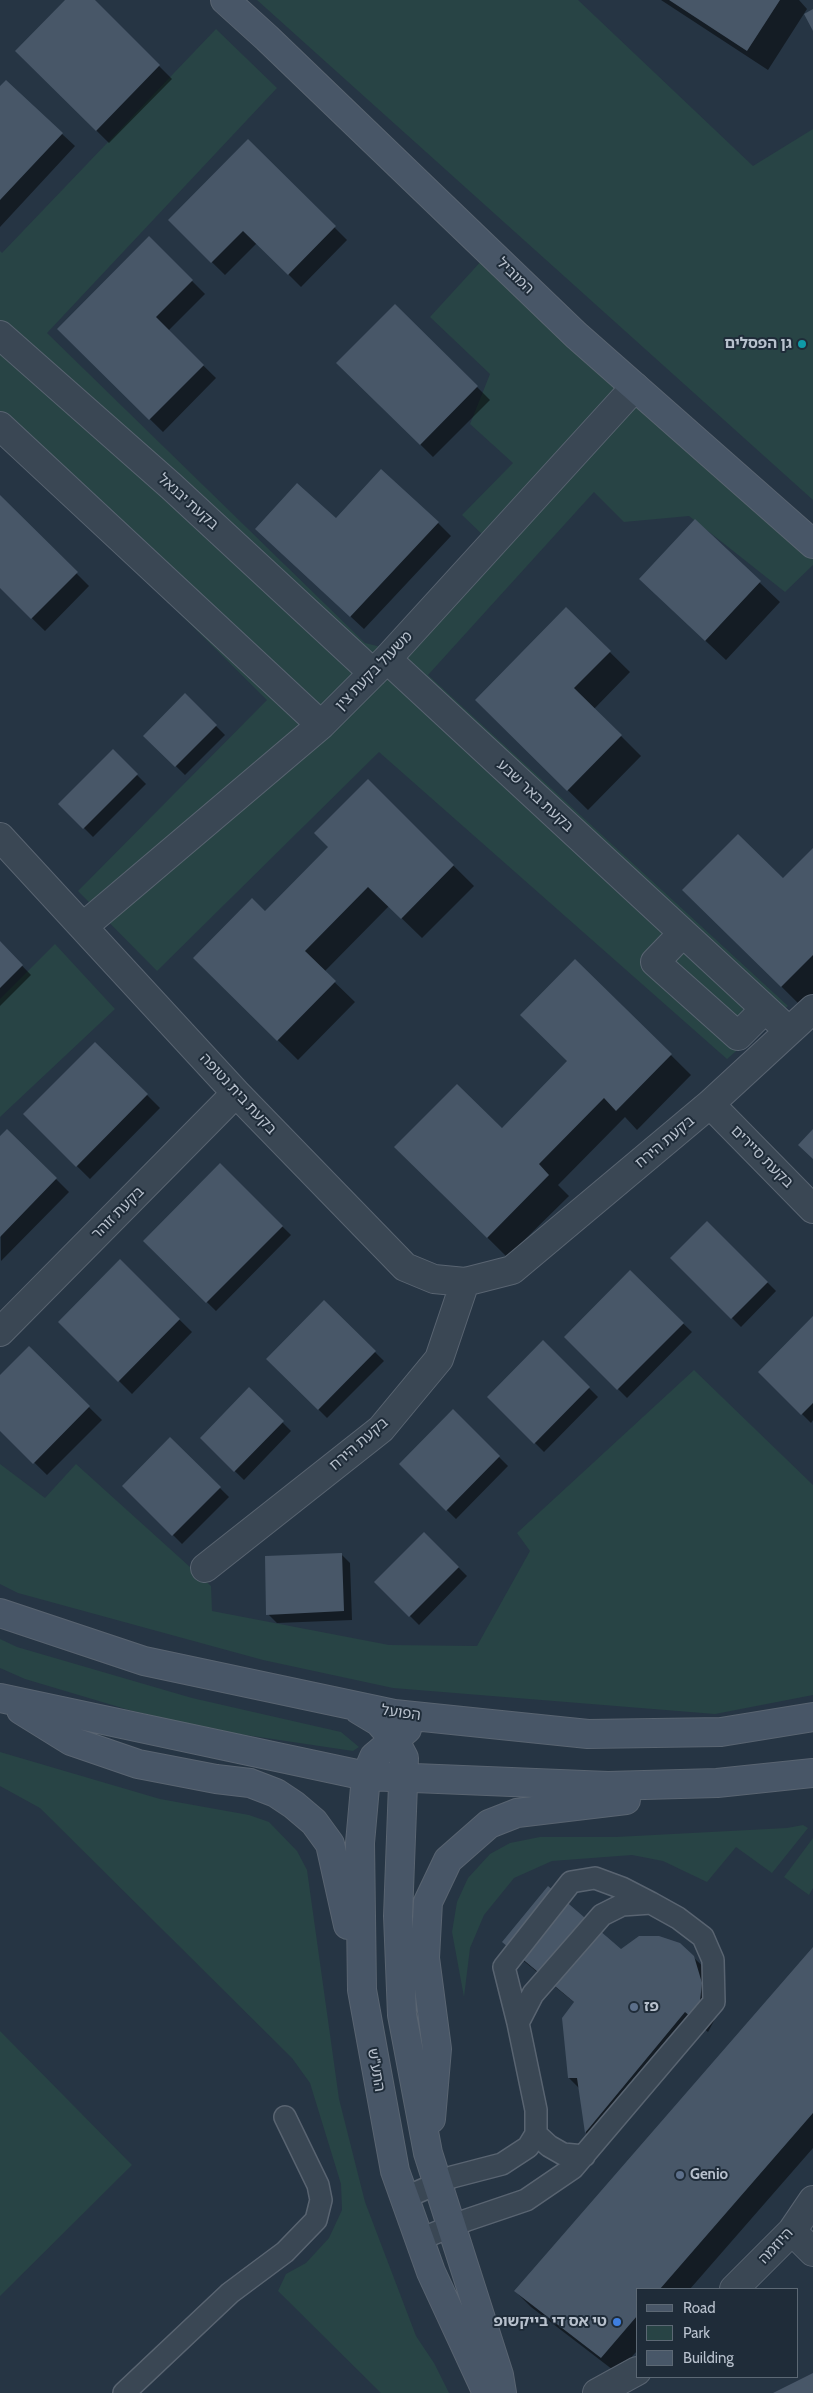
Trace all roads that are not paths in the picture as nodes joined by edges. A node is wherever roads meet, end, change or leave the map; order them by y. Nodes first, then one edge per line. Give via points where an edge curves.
1 (225, 0) edge
2 (0, 336) edge
3 (635, 387) junction
4 (0, 426) edge
5 (813, 544) edge
6 (380, 666) junction
7 (321, 725) junction
8 (0, 837) edge
9 (84, 926) junction
10 (683, 933) junction
11 (765, 1009) junction
12 (813, 1009) edge
13 (789, 1031) junction
14 (236, 1093) junction
15 (710, 1104) junction
16 (813, 1209) edge
17 (512, 1270) joint
18 (465, 1282) junction
19 (0, 1332) edge
20 (205, 1568) dead end
21 (0, 1613) edge
22 (2, 1699) edge
23 (348, 1704) junction
24 (428, 1717) junction
25 (813, 1717) edge
26 (394, 1738) junction
27 (813, 1773) edge
28 (366, 1776) junction
29 (404, 1778) junction
30 (717, 1783) junction
31 (651, 1903) junction
32 (362, 1990) junction
33 (518, 2023) junction
34 (285, 2117) dead end
35 (536, 2134) junction
36 (428, 2153) junction
37 (584, 2156) junction
38 (474, 2171) junction
39 (439, 2183) junction
40 (404, 2198) junction
41 (813, 2200) edge
42 (451, 2227) junction
43 (792, 2230) junction
44 (418, 2240) junction
45 (813, 2252) edge
46 (735, 2288) edge
47 (636, 2372) edge
48 (124, 2393) edge
49 (487, 2393) edge
50 (502, 2393) edge
51 (597, 2393) edge

1 - 3 main road, המוביל via 576,335
2 - 6 street, בקעת יבנאל
3 - 5 main road, המוביל
3 - 6 street, משעול בקעת צין
4 - 7 street
6 - 7 street, משעול בקעת צין
6 - 10 street, בקעת באר שבע
7 - 9 street, משעול בקעת צין
8 - 9 street, בקעת בית נטופה
9 - 14 street, בקעת בית נטופה
10 - 11 street, בקעת באר שבע
10 - 11 street via 655,962 738,1036
11 - 13 street, בקעת באר שבע
12 - 13 street, בקעת הירח
13 - 15 street, בקעת הירח
14 - 18 street, בקעת בית נטופה via 405,1267 434,1279
14 - 19 street, בקעת זוהר
15 - 16 street, בקעת סיירים
15 - 17 street, בקעת הירח
17 - 18 street, בקעת בית נטופה
18 - 20 street, בקעת הירח via 439,1359 381,1429
21 - 23 main road, הפועל via 144,1661
22 - 28 main road
22 - 32 main road via 71,1741 138,1764 250,1783 276,1793 294,1805 314,1822 330,1844
23 - 24 main road, הפועל
23 - 26 main road via 379,1722
24 - 25 main road, הפועל via 588,1734 721,1732
24 - 26 main road, התע"ש
26 - 28 main road, התע"ש via 374,1757
26 - 29 main road via 404,1758
27 - 30 main road
28 - 29 main road
28 - 32 main road, התע"ש via 360,1843
29 - 30 main road via 608,1786
29 - 36 main road via 398,1916 402,2015
30 - 36 main road via 620,1802 517,1812 489,1824 448,1860 428,1902 425,1958 437,2049
31 - 33 lane via 622,1905 602,1915 533,1994
31 - 33 lane via 595,1878 571,1882 504,1967
31 - 37 lane via 703,1937 713,1960 714,2002
32 - 40 main road, התע"ש via 390,2151
33 - 35 lane via 536,2110
34 - 48 lane via 318,2184 321,2200 316,2220 285,2252 226,2296
35 - 37 lane via 563,2154
35 - 38 lane via 528,2147 502,2164
36 - 38 lane via 443,2169
36 - 39 main road
37 - 42 lane via 573,2168 526,2200
38 - 39 lane
39 - 40 lane
39 - 42 main road
40 - 44 main road, התע"ש
41 - 43 street, היוזמה
42 - 44 lane
42 - 50 main road
43 - 45 street
43 - 46 street, היוזמה
44 - 49 main road, התע"ש
47 - 51 street

